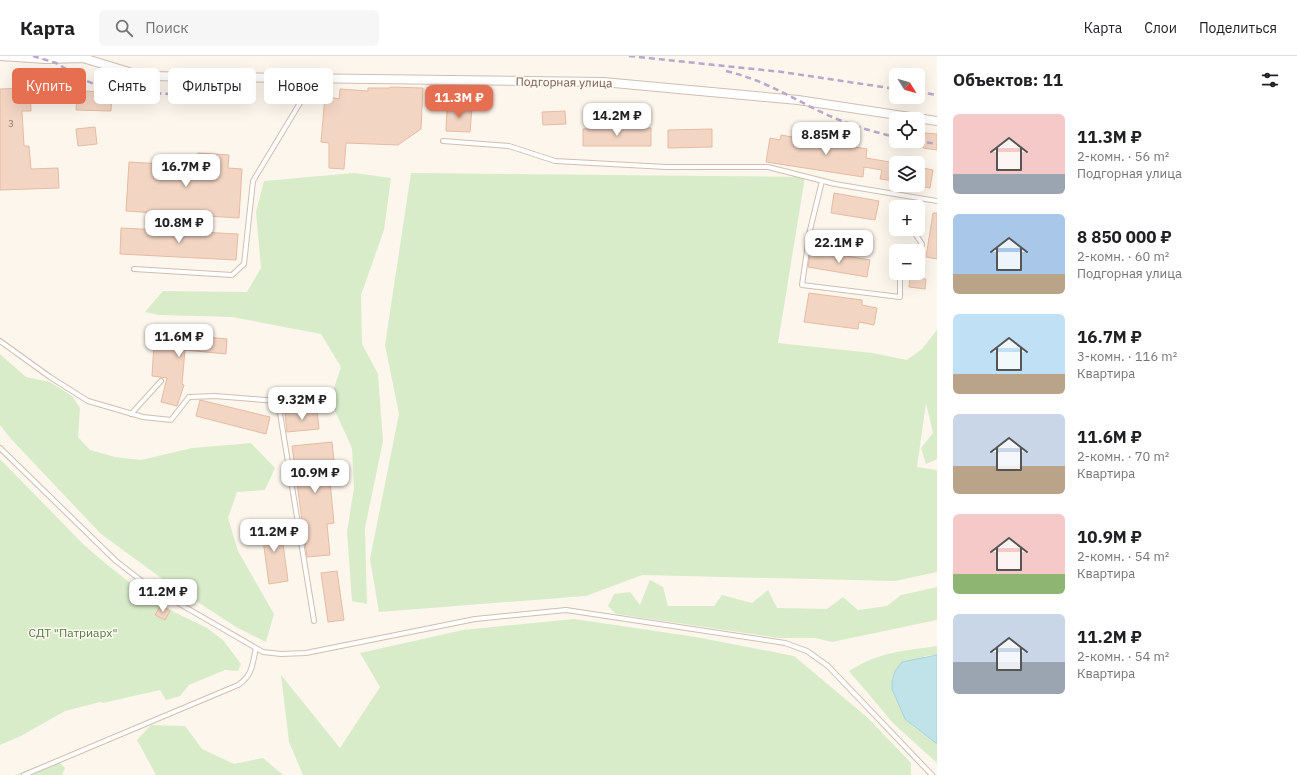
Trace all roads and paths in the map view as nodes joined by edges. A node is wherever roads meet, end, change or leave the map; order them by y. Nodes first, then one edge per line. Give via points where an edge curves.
1 (0, 56) edge
2 (264, 77) edge
3 (333, 77) edge
4 (300, 104) edge
5 (937, 121) edge
6 (442, 141) dead end
7 (822, 181) junction
8 (920, 198) joint
9 (937, 201) edge
10 (134, 269) dead end
11 (900, 280) edge
12 (0, 341) edge
13 (161, 381) dead end
14 (278, 401) junction
15 (290, 402) dead end
16 (131, 414) junction
17 (0, 448) edge
18 (314, 621) dead end
19 (256, 648) junction
20 (24, 775) edge
21 (932, 775) edge

1 - 2 street, Подгорная улица via 83,58 142,76
3 - 5 street, Подгорная улица via 603,82 798,100
4 - 10 lane via 253,181 244,264 232,275
6 - 7 lane via 509,146 554,161 666,167 768,167
7 - 8 lane
7 - 11 lane via 810,230 802,285 900,297
8 - 9 lane
12 - 16 lane via 88,401
13 - 16 lane
14 - 15 lane
14 - 16 lane via 215,396 189,397 171,420
14 - 18 lane
17 - 19 lane via 134,576
19 - 20 lane via 251,672 247,679 238,685
19 - 21 lane via 263,652 306,654 475,620 566,610 785,643 807,651 828,666

